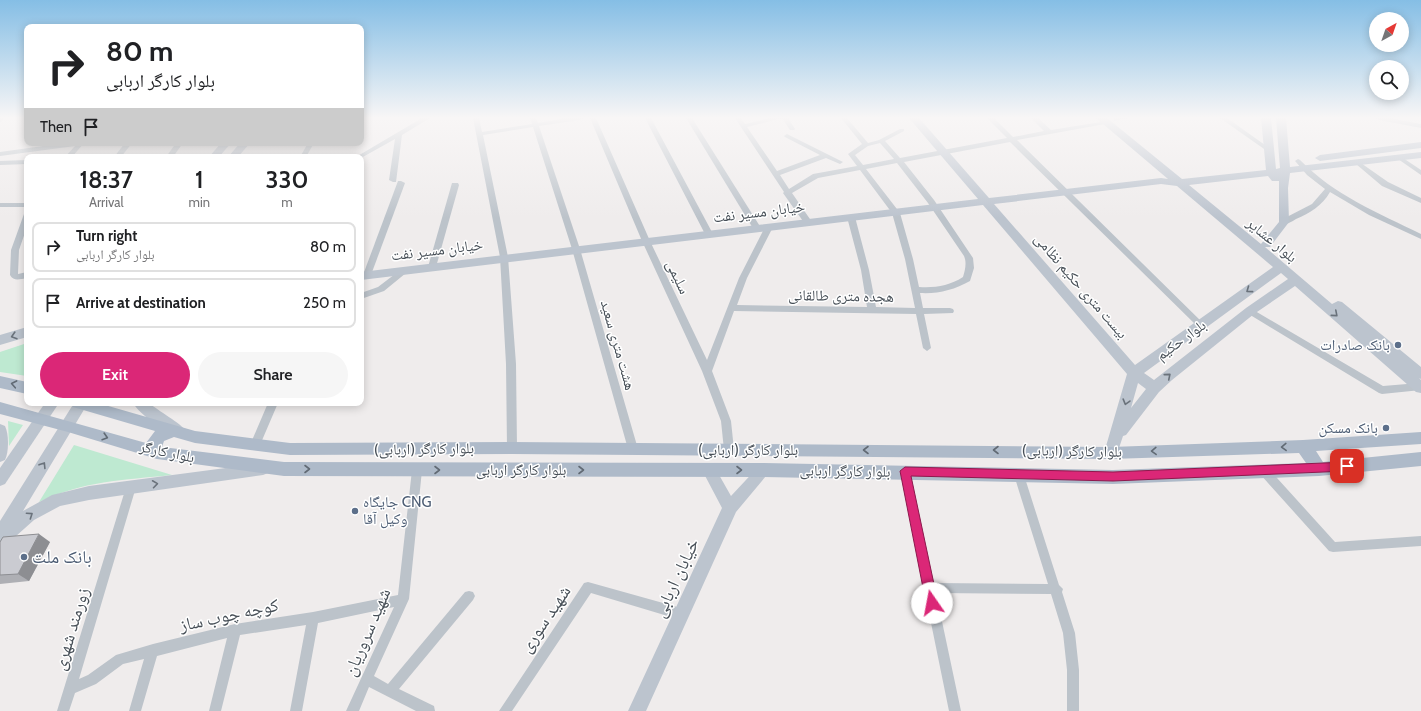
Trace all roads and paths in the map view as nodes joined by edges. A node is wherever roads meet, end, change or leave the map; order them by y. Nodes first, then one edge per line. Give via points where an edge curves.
1 (23, 151) edge
2 (399, 151) edge
3 (482, 151) edge
4 (544, 151) edge
5 (607, 151) edge
6 (665, 151) edge
7 (710, 151) edge
8 (760, 151) edge
9 (818, 151) edge
10 (856, 151) edge
11 (891, 151) edge
12 (950, 151) edge
13 (1024, 151) edge
14 (1146, 151) edge
15 (1269, 151) edge
16 (1284, 151) edge
17 (1384, 151) edge
18 (945, 152) junction
19 (0, 154) edge
20 (826, 155) junction
21 (1421, 155) edge
22 (1400, 158) junction
23 (899, 160) junction
24 (24, 162) edge
25 (840, 162) dead end
26 (0, 163) edge
27 (1358, 163) junction
28 (1302, 165) junction
29 (861, 167) junction
30 (1285, 167) junction
31 (1270, 169) junction
32 (1419, 170) edge
33 (775, 174) junction
34 (1176, 179) junction
35 (455, 185) dead end
36 (1283, 188) junction
37 (1328, 189) junction
38 (1066, 192) junction
39 (788, 193) junction
40 (987, 201) junction
41 (1421, 201) edge
42 (24, 204) edge
43 (0, 205) edge
44 (936, 207) junction
45 (896, 213) junction
46 (851, 217) junction
47 (808, 222) junction
48 (1284, 222) junction
49 (24, 224) edge
50 (769, 227) junction
51 (757, 228) junction
52 (709, 234) junction
53 (1421, 237) edge
54 (646, 241) junction
55 (1266, 244) junction
56 (576, 249) junction
57 (504, 257) junction
58 (432, 267) junction
59 (1281, 267) junction
60 (403, 271) junction
61 (364, 275) edge
62 (24, 276) edge
63 (1296, 279) junction
64 (916, 290) junction
65 (364, 295) edge
66 (731, 308) junction
67 (872, 310) junction
68 (920, 311) junction
69 (1250, 311) junction
70 (950, 312) dead end
71 (1201, 325) junction
72 (24, 333) edge
73 (0, 340) edge
74 (927, 348) dead end
75 (707, 371) junction
76 (1134, 373) junction
77 (1421, 374) edge
78 (0, 382) edge
79 (24, 387) edge
80 (1420, 387) edge
81 (1154, 388) junction
82 (50, 406) edge
83 (78, 406) edge
84 (90, 406) edge
85 (144, 406) edge
86 (272, 406) edge
87 (0, 408) edge
88 (41, 418) junction
89 (68, 426) junction
90 (0, 430) edge
91 (174, 431) junction
92 (195, 437) junction
93 (1116, 437) junction
94 (1421, 438) edge
95 (255, 445) junction
96 (1303, 446) junction
97 (512, 448) junction
98 (633, 449) junction
99 (729, 450) junction
100 (157, 453) junction
101 (1111, 453) junction
102 (0, 456) edge
103 (1421, 459) edge
104 (268, 468) junction
105 (1319, 469) junction
106 (417, 470) junction
107 (709, 470) junction
108 (764, 470) junction
109 (905, 471) junction
110 (1264, 471) junction
111 (1019, 475) junction
112 (0, 480) edge
113 (131, 487) junction
114 (730, 508) junction
115 (0, 534) edge
116 (0, 540) edge
117 (1421, 541) edge
118 (929, 588) junction
119 (1057, 588) junction
120 (469, 596) dead end
121 (403, 599) junction
122 (681, 614) junction
123 (313, 618) junction
124 (235, 630) junction
125 (153, 650) junction
126 (366, 679) junction
127 (71, 688) junction
128 (390, 691) junction
129 (63, 711) edge
130 (135, 711) edge
131 (215, 711) edge
132 (296, 711) edge
133 (352, 711) edge
134 (429, 711) edge
135 (505, 711) edge
136 (637, 711) edge
137 (955, 711) edge
138 (1073, 711) edge

1 - 19 street
2 - 61 street via 397,182
3 - 57 street
4 - 56 street, هشت متری سعید
5 - 54 street, سلیمی
6 - 52 street
7 - 51 street
8 - 33 street
9 - 20 street
10 - 29 street via 851,154
11 - 23 street
12 - 18 street
13 - 38 street
14 - 34 street, بلوار عشایر
15 - 31 street
16 - 30 street
17 - 28 street
18 - 23 street
18 - 40 street, بیست متری حکیم نظامی
20 - 25 street
20 - 33 street
21 - 22 street
22 - 27 street
22 - 32 street
23 - 29 street
23 - 44 street
24 - 26 street
27 - 28 street
27 - 41 street via 1385,184
28 - 30 street, خیابان مسیر نفت
28 - 37 street
29 - 39 street via 816,176
29 - 45 street
30 - 31 street, خیابان مسیر نفت
30 - 36 street
31 - 34 street, خیابان مسیر نفت
31 - 36 street
33 - 39 street
34 - 38 street, خیابان مسیر نفت
34 - 55 street, بلوار عشایر
34 - 59 street, بلوار عشایر
35 - 58 street
36 - 48 street
37 - 48 street via 1322,200 1312,208
37 - 53 street
38 - 40 street, خیابان مسیر نفت
38 - 71 street
39 - 47 street
40 - 44 street, خیابان مسیر نفت
40 - 76 street, بیست متری حکیم نظامی
42 - 43 street
44 - 45 street, خیابان مسیر نفت
44 - 64 street via 968,256 970,267 967,279 954,287 933,291
45 - 46 street, خیابان مسیر نفت
45 - 64 street
46 - 47 street, خیابان مسیر نفت
46 - 67 street via 866,270
47 - 50 street, خیابان مسیر نفت
48 - 55 street
49 - 62 street via 15,250 14,275
50 - 51 street, خیابان مسیر نفت
50 - 66 street
51 - 52 street, خیابان مسیر نفت
52 - 54 street, خیابان مسیر نفت
54 - 56 street, خیابان مسیر نفت
54 - 75 street, سلیمی
55 - 77 street, بلوار عشایر
56 - 57 street, خیابان مسیر نفت
56 - 98 street, هشت متری سعید
57 - 58 street, خیابان مسیر نفت
57 - 97 street via 511,364
58 - 60 street, خیابان مسیر نفت
59 - 63 street, بلوار عشایر
59 -> 71 street, بلوار حکیم
60 - 61 street, خیابان مسیر نفت
60 - 65 street via 381,288
63 - 69 street, بلوار حکیم
63 -> 80 street, بلوار عشایر
64 - 68 street
66 - 67 street, هجده متری طالقانی
66 - 75 street
67 - 68 street, هجده متری طالقانی
68 - 70 street, هجده متری طالقانی
68 - 74 street
69 - 80 street via 1382,390
81 -> 69 street, بلوار حکیم
71 - 76 street, بلوار حکیم
72 -> 73 street
75 - 99 street, سلیمی via 726,421
76 - 81 street, بیست متری حکیم نظامی
76 -> 93 street, بلوار حکیم
79 -> 78 main road
81 - 93 street, بلوار حکیم
82 - 88 street
83 - 89 street
84 - 91 main road, بلوار کارگر (اربابی)
85 - 92 street via 164,422
86 - 95 street
87 - 88 main road, بلوار کارگر
88 - 89 main road, بلوار کارگر
88 - 112 street
89 -> 100 main road, بلوار کارگر
115 -> 89 street
90 - 102 street
91 - 92 main road, بلوار کارگر (اربابی)
91 - 100 main road via 156,438 152,446
92 - 95 main road, بلوار کارگر (اربابی)
93 - 101 street, بلوار حکیم
94 - 96 main road, بلوار کارگر (اربابی)
95 - 97 main road, بلوار کارگر (اربابی) via 371,450
96 -> 101 main road, بلوار کارگر (اربابی)
96 - 105 main road
97 - 98 main road, بلوار کارگر (اربابی)
98 - 99 main road, بلوار کارگر (اربابی)
101 -> 99 main road, بلوار کارگر (اربابی) via 1008,450
100 - 104 main road, بلوار کارگر
103 - 105 main road, بلوار کارگر اربابی
104 -> 106 main road, بلوار کارگر اربابی
113 -> 104 street
105 - 110 main road, بلوار کارگر اربابی
106 -> 107 main road, بلوار کارگر اربابی
106 - 121 street, شهید سروریان
107 -> 108 main road, بلوار کارگر اربابی
107 - 114 street
108 - 109 main road, بلوار کارگر اربابی
108 - 114 street, خیابان اربابی
109 - 111 main road, بلوار کارگر اربابی
109 - 118 street
110 - 111 main road, بلوار کارگر اربابی via 1113,476
110 - 117 street via 1333,547
111 - 119 street
116 -> 113 street via 29,515 58,500
113 - 127 street, زورمند شهری
114 - 122 street, خیابان اربابی
118 - 119 street
118 - 137 street
119 - 138 street via 1069,632 1073,670
120 - 128 street
121 - 123 street, کوچه چوب ساز
121 - 126 street, شهید سروریان
122 - 135 street, شهید سوری via 588,586
122 - 136 street, خیابان اربابی
123 - 124 street, کوچه چوب ساز
123 - 132 street
124 - 125 street, کوچه چوب ساز
124 - 131 street
125 - 127 street, کوچه چوب ساز via 120,659 92,680
125 - 130 street
126 - 128 street
126 - 133 street, شهید سروریان
127 - 129 street, زورمند شهری
128 - 134 street

